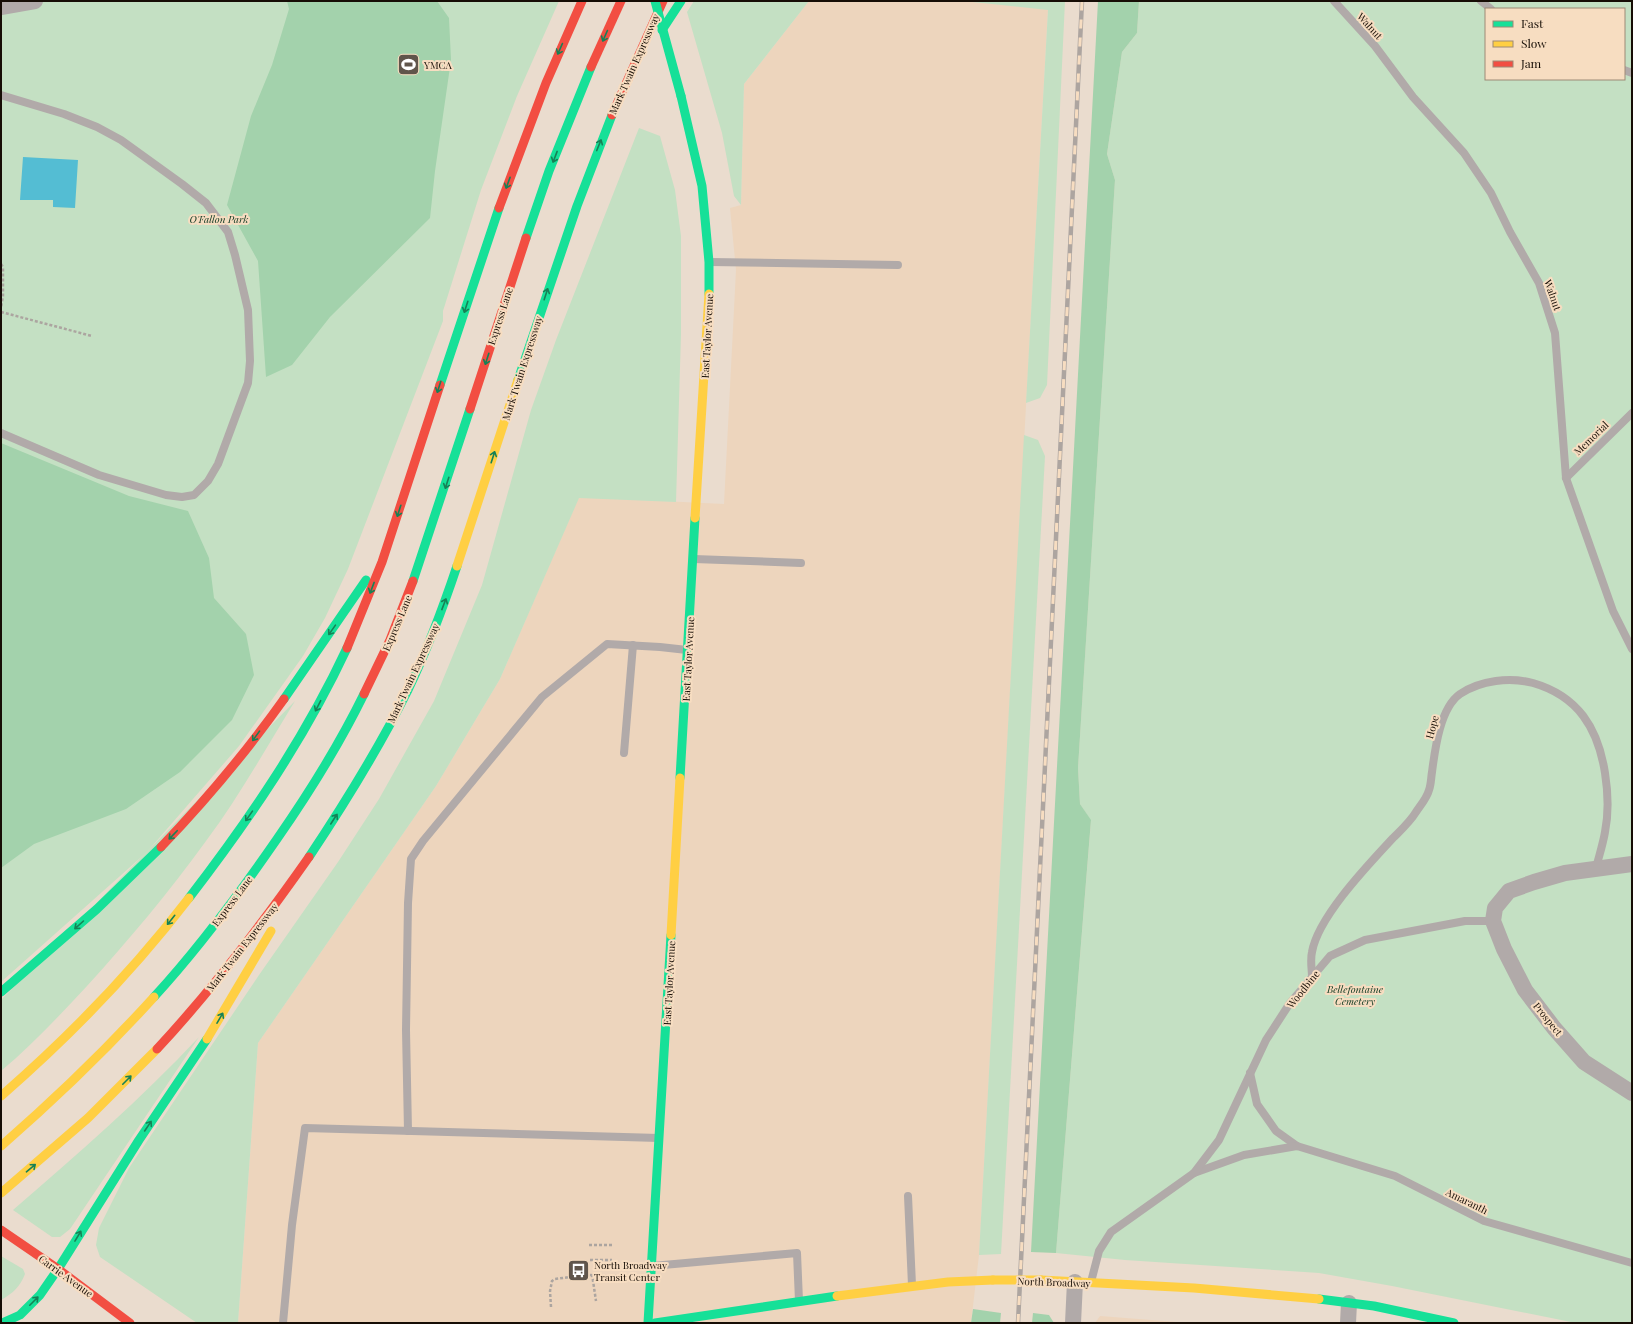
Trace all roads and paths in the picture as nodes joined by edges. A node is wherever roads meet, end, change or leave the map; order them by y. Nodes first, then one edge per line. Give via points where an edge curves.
1 (35, 1) edge
2 (582, 1) edge
3 (621, 1) edge
4 (655, 1) edge
5 (663, 1) edge
6 (681, 1) edge
7 (1334, 1) edge
8 (1481, 1) edge
9 (1, 7) edge
10 (1490, 8) edge
11 (1, 95) edge
12 (619, 95) junction
13 (709, 262) junction
14 (1, 264) edge
15 (898, 265) dead end
16 (1, 308) edge
17 (1, 312) edge
18 (92, 336) dead end
19 (1632, 413) edge
20 (1, 433) edge
21 (1566, 478) junction
22 (386, 551) junction
23 (694, 559) junction
24 (801, 563) dead end
25 (633, 646) junction
26 (1632, 649) edge
27 (688, 650) junction
28 (624, 753) dead end
29 (312, 852) junction
30 (1632, 864) edge
31 (1596, 868) junction
32 (1493, 921) junction
33 (1312, 977) junction
34 (1, 992) edge
35 (1250, 1073) junction
36 (1632, 1093) edge
37 (1, 1096) edge
38 (408, 1131) junction
39 (660, 1138) junction
40 (1, 1146) edge
41 (1297, 1146) junction
42 (1194, 1173) junction
43 (1, 1193) edge
44 (908, 1196) dead end
45 (1, 1230) edge
46 (589, 1245) dead end
47 (613, 1245) dead end
48 (590, 1260) dead end
49 (612, 1260) dead end
50 (1632, 1263) edge
51 (652, 1266) junction
52 (58, 1270) junction
53 (616, 1271) dead end
54 (592, 1274) junction
55 (616, 1276) junction
56 (632, 1276) dead end
57 (1075, 1282) junction
58 (1091, 1283) junction
59 (912, 1286) junction
60 (596, 1301) dead end
61 (799, 1302) junction
62 (1349, 1303) junction
63 (551, 1307) dead end
64 (126, 1321) edge
65 (2, 1323) edge
66 (283, 1323) edge
67 (648, 1323) edge
68 (655, 1323) edge
69 (1073, 1323) edge
70 (1348, 1323) edge
71 (1454, 1323) edge

1 - 9 street
2 -> 22 main road via 512,170
3 -> 40 main road, Express Lane via 582,88 550,171 412,586 391,640 362,699 334,750 280,836 206,936 159,992 99,1056
4 - 13 main road, East Taylor Avenue, bridge via 702,186
5 - 12 main road, Mark Twain Expressway
6 - 12 main road
7 - 21 lane, Walnut via 1375,46 1413,97 1464,153 1491,193 1539,282 1555,333
8 - 10 lane
11 - 20 lane via 97,127 121,140 206,203 228,232 235,255 248,310 250,361 248,383 218,464 208,481 194,495 166,495 99,475
29 -> 12 main road, Mark Twain Expressway via 374,753 402,702 428,646 449,592 576,207
13 - 15 lane
13 - 23 main road, East Taylor Avenue
14 - 16 path
17 - 18 path
19 - 21 lane, Memorial
21 - 26 lane, Walnut via 1612,610
22 -> 34 main road via 242,755 179,829 102,905
22 -> 37 main road via 340,663 314,714 236,836 184,905 108,994 31,1071
23 - 24 lane
23 - 27 main road, East Taylor Avenue
25 - 27 lane
25 - 28 lane
25 - 38 lane via 607,644 542,697 422,841 411,859 406,1030
27 - 39 main road, East Taylor Avenue
43 -> 29 main road, Mark Twain Expressway via 86,1120 168,1037 244,947
52 -> 29 main road via 138,1140 215,1027
30 - 31 street
31 - 32 street via 1565,873 1509,891 1495,908
31 - 33 lane, Hope via 1605,832 1608,795 1602,756 1584,716 1559,693 1524,681 1488,682 1473,687 1459,695 1444,717 1434,756 1429,791 1416,813 1327,916 1312,950
32 - 33 lane, Woodbine via 1465,921 1365,940 1330,956
32 - 36 street, Prospect via 1525,990 1554,1028 1584,1062
33 - 35 lane, Woodbine via 1290,1003 1266,1040
35 - 41 lane, Amaranth via 1257,1104 1276,1131
35 - 42 lane, Woodbine via 1219,1140
38 - 39 lane
38 - 66 lane via 305,1128 292,1225
39 - 51 main road, East Taylor Avenue
41 - 42 lane, Amaranth via 1244,1155
41 - 50 lane, Amaranth via 1395,1176 1484,1221
42 - 58 lane, Woodbine via 1111,1232 1098,1250
44 - 59 lane
45 - 52 main road, Carrie Avenue
46 - 47 path
48 - 49 path
51 - 61 lane via 797,1253
51 - 67 main road, East Taylor Avenue
52 - 64 main road, Carrie Avenue
65 -> 52 main road via 20,1315 40,1295
53 - 55 path
54 - 55 path
54 - 60 path
54 - 63 path via 552,1281
55 - 56 path
57 - 58 main road, North Broadway
57 - 59 main road, North Broadway, bridge via 993,1280
57 - 69 street
58 - 62 main road, North Broadway via 1152,1285
59 - 61 main road, North Broadway
61 - 68 main road, North Broadway
62 - 70 street
62 - 71 main road, North Broadway

